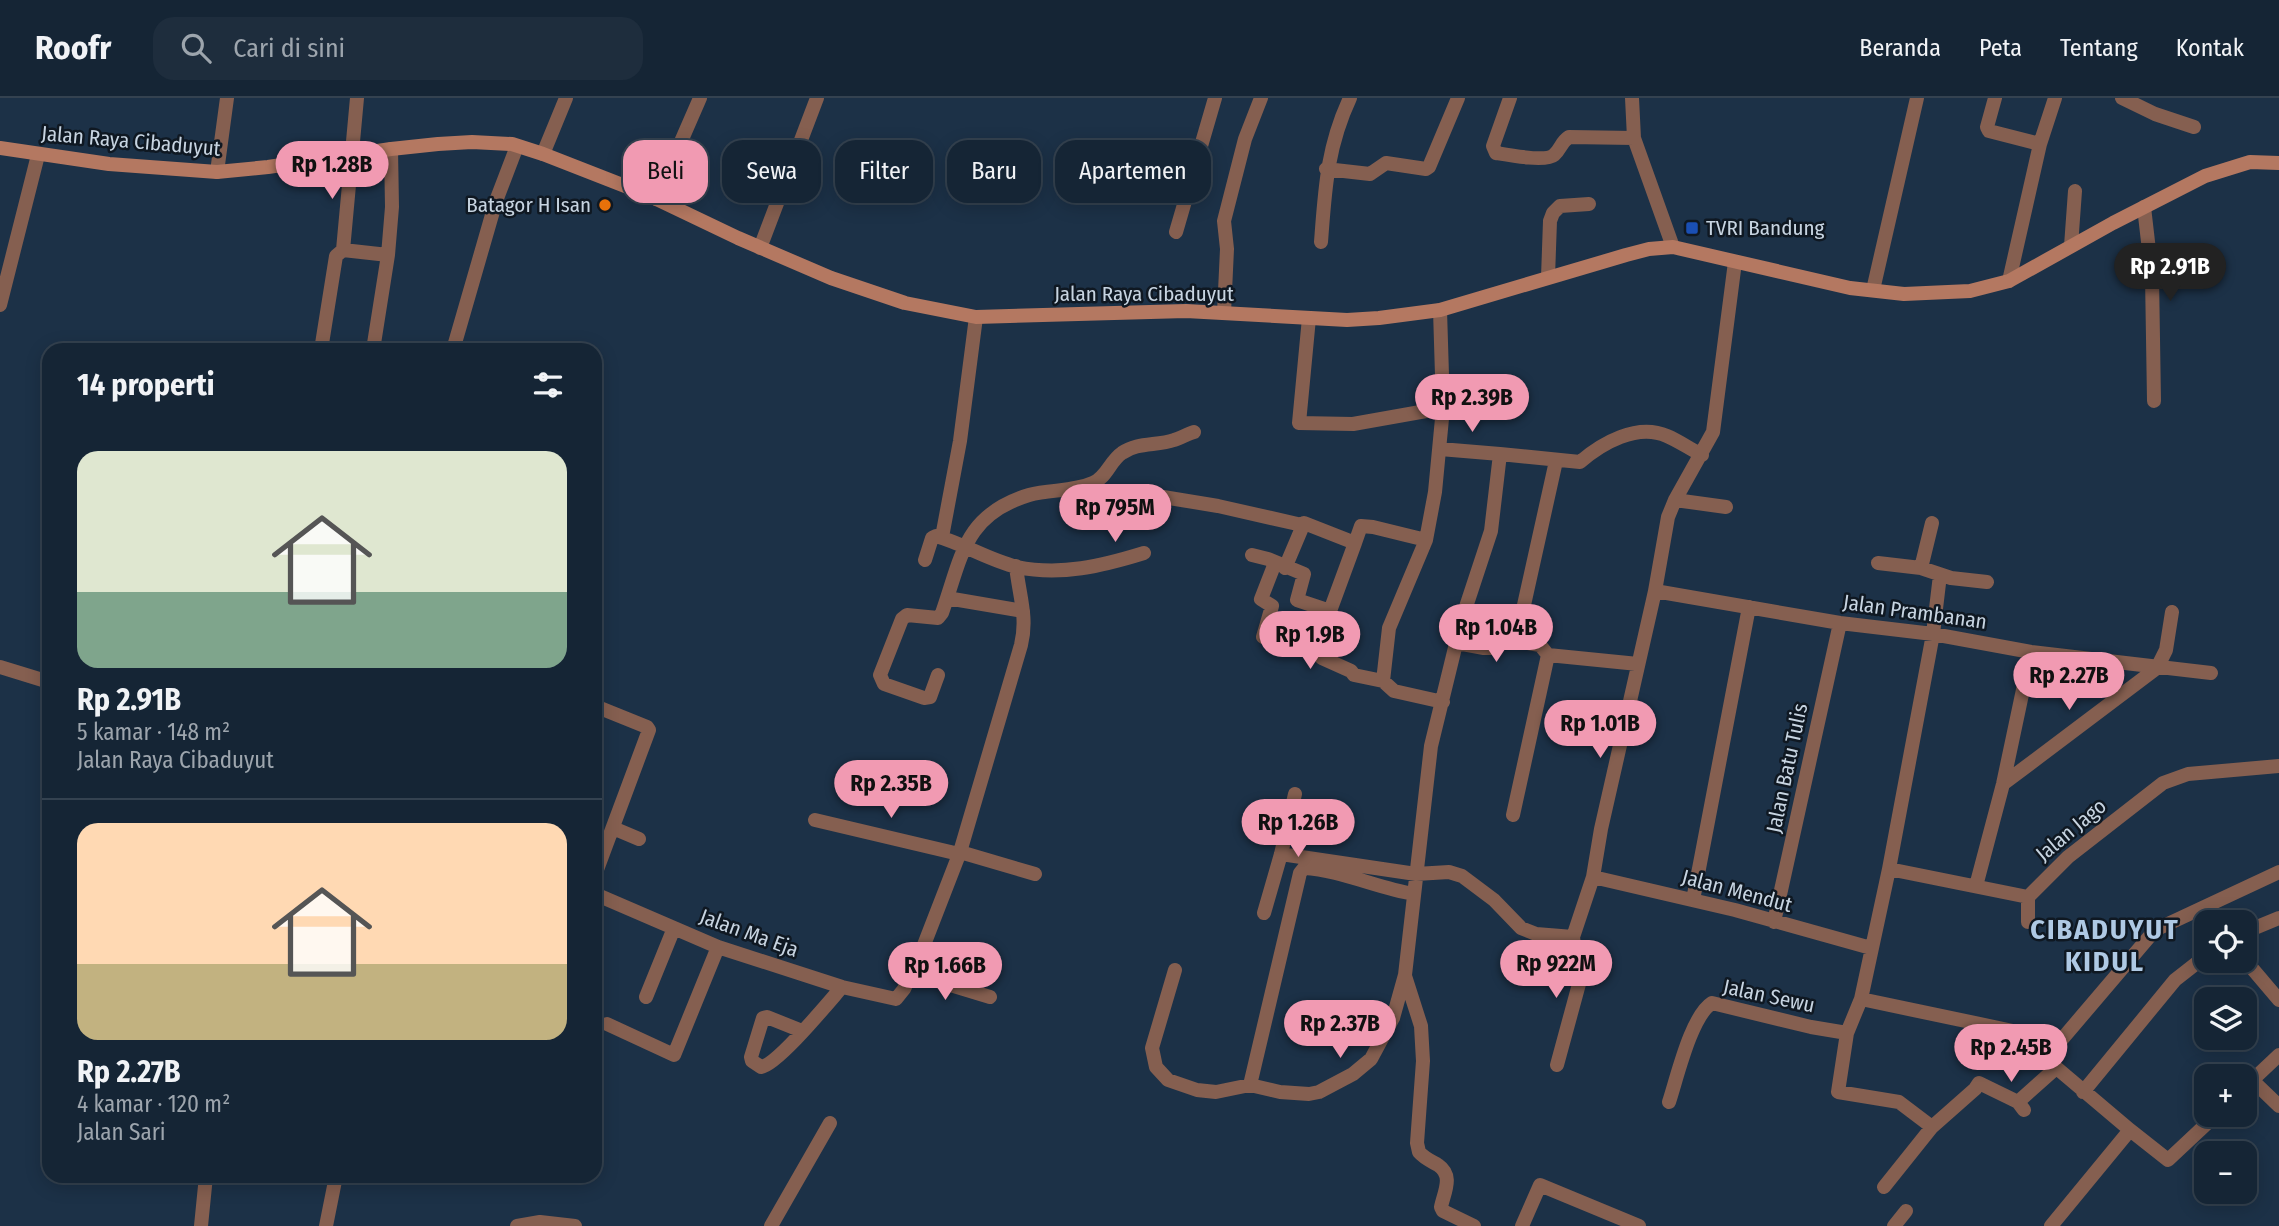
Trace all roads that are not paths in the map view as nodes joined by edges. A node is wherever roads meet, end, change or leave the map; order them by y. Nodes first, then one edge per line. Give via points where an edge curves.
1 (227, 98) edge
2 (566, 98) edge
3 (700, 98) edge
4 (817, 98) edge
5 (1215, 98) edge
6 (1261, 98) edge
7 (1350, 98) edge
8 (1458, 98) edge
9 (1510, 98) edge
10 (1632, 98) edge
11 (1917, 98) edge
12 (1995, 98) edge
13 (2056, 98) edge
14 (2123, 98) edge
15 (361, 100) edge
16 (2194, 127) dead end
17 (1634, 138) junction
18 (682, 140) edge
19 (2040, 144) junction
20 (517, 146) junction
21 (0, 148) edge
22 (391, 149) junction
23 (543, 154) junction
24 (38, 155) junction
25 (353, 155) junction
26 (2279, 163) edge
27 (1326, 170) junction
28 (217, 172) junction
29 (623, 186) edge
30 (2074, 191) dead end
31 (664, 203) edge
32 (1589, 204) dead end
33 (2144, 207) junction
34 (1176, 232) dead end
35 (1321, 242) dead end
36 (2071, 246) junction
37 (1672, 247) junction
38 (760, 248) junction
39 (343, 250) junction
40 (388, 255) junction
41 (1735, 261) junction
42 (1548, 277) junction
43 (2008, 281) junction
44 (1873, 290) junction
45 (0, 306) edge
46 (1440, 310) junction
47 (1224, 313) junction
48 (976, 317) junction
49 (1308, 318) junction
50 (322, 343) edge
51 (374, 343) edge
52 (455, 343) edge
53 (2154, 401) dead end
54 (1443, 408) junction
55 (1194, 432) dead end
56 (1440, 449) junction
57 (1500, 454) junction
58 (1702, 454) junction
59 (1556, 461) junction
60 (1163, 497) dead end
61 (1675, 500) junction
62 (1726, 507) dead end
63 (1932, 523) dead end
64 (1301, 525) junction
65 (942, 537) junction
66 (1426, 540) junction
67 (1354, 543) junction
68 (966, 545) junction
69 (1144, 553) dead end
70 (1252, 555) dead end
71 (925, 560) dead end
72 (1878, 564) dead end
73 (1280, 565) junction
74 (1016, 566) junction
75 (1921, 568) junction
76 (1940, 575) junction
77 (1987, 582) dead end
78 (1655, 591) junction
79 (947, 598) junction
80 (1749, 607) junction
81 (1023, 611) junction
82 (1331, 611) junction
83 (2172, 612) dead end
84 (1840, 623) junction
85 (1933, 634) junction
86 (1263, 637) dead end
87 (1516, 641) junction
88 (1457, 643) junction
89 (2031, 652) junction
90 (1548, 655) junction
91 (1638, 664) junction
92 (0, 667) edge
93 (2157, 668) junction
94 (2211, 673) dead end
95 (938, 675) dead end
96 (42, 680) edge
97 (1383, 681) junction
98 (1443, 702) junction
99 (602, 709) edge
100 (2279, 766) edge
101 (2003, 784) junction
102 (1295, 794) dead end
103 (1513, 815) dead end
104 (815, 820) dead end
105 (612, 828) junction
106 (639, 839) dead end
107 (959, 853) junction
108 (1281, 854) junction
109 (602, 856) edge
110 (1888, 869) junction
111 (2279, 872) edge
112 (1035, 874) dead end
113 (1416, 874) junction
114 (1592, 877) junction
115 (1976, 886) junction
116 (1414, 894) junction
117 (602, 897) edge
118 (2028, 897) junction
119 (1693, 900) junction
120 (1264, 913) dead end
121 (2279, 918) edge
122 (1774, 922) junction
123 (2028, 922) dead end
124 (2257, 927) edge
125 (674, 928) junction
126 (1573, 937) junction
127 (718, 947) junction
128 (1871, 948) junction
129 (2194, 965) edge
130 (1175, 970) dead end
131 (911, 973) junction
132 (2256, 973) edge
133 (1405, 975) junction
134 (842, 987) junction
135 (646, 997) dead end
136 (990, 997) dead end
137 (1861, 999) junction
138 (2279, 1000) edge
139 (607, 1024) dead end
140 (802, 1031) dead end
141 (1847, 1033) junction
142 (2279, 1055) edge
143 (2051, 1063) junction
144 (1557, 1065) dead end
145 (2257, 1076) edge
146 (1250, 1085) junction
147 (2257, 1090) edge
148 (2084, 1092) junction
149 (1669, 1102) dead end
150 (2279, 1106) edge
151 (830, 1123) dead end
152 (1932, 1127) junction
153 (2203, 1127) edge
154 (2130, 1130) junction
155 (205, 1183) edge
156 (335, 1183) edge
157 (1884, 1187) dead end
158 (1906, 1211) dead end
159 (201, 1226) edge
160 (326, 1226) edge
161 (517, 1226) edge
162 (575, 1226) edge
163 (771, 1226) edge
164 (1474, 1226) edge
165 (1522, 1226) edge
166 (1639, 1226) edge
167 (1894, 1226) edge
168 (2052, 1226) edge

1 - 28 street
2 - 23 street
3 - 18 street
4 - 38 street
5 - 34 street
6 - 47 street via 1244,139 1224,221
7 - 27 street
8 - 27 street via 1426,169 1386,163 1370,174
9 - 17 street via 1493,146 1496,153 1545,159 1569,137
10 - 17 street
11 - 44 street
12 - 19 street via 1989,131
13 - 19 street
14 - 16 street
15 - 25 street
17 - 37 street
19 - 43 street
20 - 22 main road, Jalan Raya Cibaduyut via 472,142
20 - 23 main road, Jalan Raya Cibaduyut
20 - 52 street via 496,201
21 - 24 main road, Jalan Raya Cibaduyut
22 - 25 main road, Jalan Raya Cibaduyut
22 - 40 street via 393,207
23 - 29 main road, Jalan Raya Cibaduyut
24 - 28 main road, Jalan Raya Cibaduyut
24 - 45 street
25 - 28 main road, Jalan Raya Cibaduyut
25 - 39 street
26 - 33 main road, Jalan Raya Cibaduyut via 2250,162 2222,170
27 - 35 street
30 - 36 street
31 - 38 main road, Jalan Raya Cibaduyut
32 - 42 street via 1560,206 1553,213
33 - 36 main road, Jalan Raya Cibaduyut
33 - 53 street via 2152,276
36 - 43 main road, Jalan Raya Cibaduyut
37 - 41 main road, Jalan Raya Cibaduyut
37 - 42 main road, Jalan Raya Cibaduyut
38 - 48 main road, Jalan Raya Cibaduyut via 882,296
39 - 40 street
39 - 50 street via 336,256
40 - 51 street
41 - 44 main road, Jalan Raya Cibaduyut
41 - 58 street via 1713,432
42 - 46 main road, Jalan Raya Cibaduyut
43 - 44 main road, Jalan Raya Cibaduyut via 1954,293
46 - 49 main road, Jalan Raya Cibaduyut via 1347,320
46 - 54 street
47 - 48 main road, Jalan Raya Cibaduyut
47 - 49 main road, Jalan Raya Cibaduyut
48 - 65 street
49 - 54 street via 1299,423 1353,424
54 - 56 street
55 - 68 street via 1124,451 1100,480 1089,485 1030,495 1003,506 983,518
56 - 57 street
56 - 66 street
57 - 59 street
57 - 88 street via 1491,531
58 - 59 street via 1667,436 1644,432 1607,442 1580,462
58 - 61 street
59 - 87 street
60 - 64 street
61 - 62 street
61 - 78 street
63 - 75 street
64 - 67 street
64 - 73 street
65 - 68 street
65 - 71 street via 933,536
66 - 67 street via 1361,526
66 - 97 street via 1389,628
67 - 82 street
68 - 74 street
68 - 79 street
69 - 74 street via 1100,566 1059,571
70 - 73 street
72 - 75 street
73 - 82 street via 1304,574 1297,600
73 - 86 street via 1261,599 1272,606
74 - 81 street
75 - 76 street
76 - 77 street
76 - 85 street
78 - 80 street, Jalan Prambanan
78 - 91 street
79 - 81 street
79 - 95 street via 938,618 907,615 902,619 880,675 884,684 924,698 930,697
80 - 84 street, Jalan Prambanan
80 - 119 street
81 - 107 street via 1021,645
82 - 97 street via 1322,658 1354,675
83 - 93 street via 2166,650
84 - 85 street, Jalan Prambanan
84 - 122 street, Jalan Batu Tulis
85 - 89 street, Jalan Prambanan
85 - 110 street
87 - 88 street via 1490,648
87 - 90 street via 1540,645
88 - 98 street
89 - 93 street, Jalan Prambanan
89 - 101 street
90 - 91 street
90 - 103 street
91 - 114 street
92 - 96 street
93 - 94 street, Jalan Prambanan
93 - 101 street
97 - 98 street via 1394,691
98 - 113 street via 1431,746
99 - 105 street via 649,730
100 - 118 street, Jalan Jago via 2188,774 2164,783 2068,857
101 - 115 street
102 - 108 street
104 - 107 street
105 - 106 street
105 - 109 street
107 - 112 street
107 - 131 street
108 - 113 street
108 - 120 street
110 - 115 street
110 - 128 street
111 - 143 street via 2155,930
113 - 116 street
113 - 126 street via 1462,876 1521,928 1543,936
114 - 119 street, Jalan Mendut
114 - 126 street
115 - 118 street
116 - 133 street
116 - 146 street via 1304,868
117 - 125 street, Jalan Ma Eja
118 - 123 street
119 - 122 street, Jalan Mendut
121 - 124 street
122 - 128 street, Jalan Mendut
125 - 127 street, Jalan Ma Eja
125 - 135 street
126 - 144 street via 1578,984
127 - 134 street, Jalan Ma Eja
127 - 139 street via 674,1055
128 - 137 street
129 - 148 street via 2175,980
130 - 146 street via 1152,1048 1156,1067 1168,1080 1197,1090 1216,1092
131 - 134 street, Jalan Ma Eja via 901,995 892,999
131 - 136 street
132 - 138 street
133 - 146 street via 1384,1038 1371,1059 1353,1074 1309,1094
133 - 164 street via 1421,1026 1419,1152 1447,1175 1443,1210
134 - 140 street
137 - 141 street
137 - 143 street via 2013,1031
141 - 149 street, Jalan Sewu via 1712,1003 1695,1025
141 - 152 street via 1838,1092 1899,1102
142 - 145 street
143 - 148 street
143 - 152 street via 2021,1106 1980,1082
147 - 150 street
148 - 154 street
151 - 163 street
152 - 157 street
153 - 154 street via 2168,1160
154 - 168 street
155 - 159 street
156 - 160 street
158 - 167 street
161 - 162 street via 540,1222
165 - 166 street via 1540,1185

